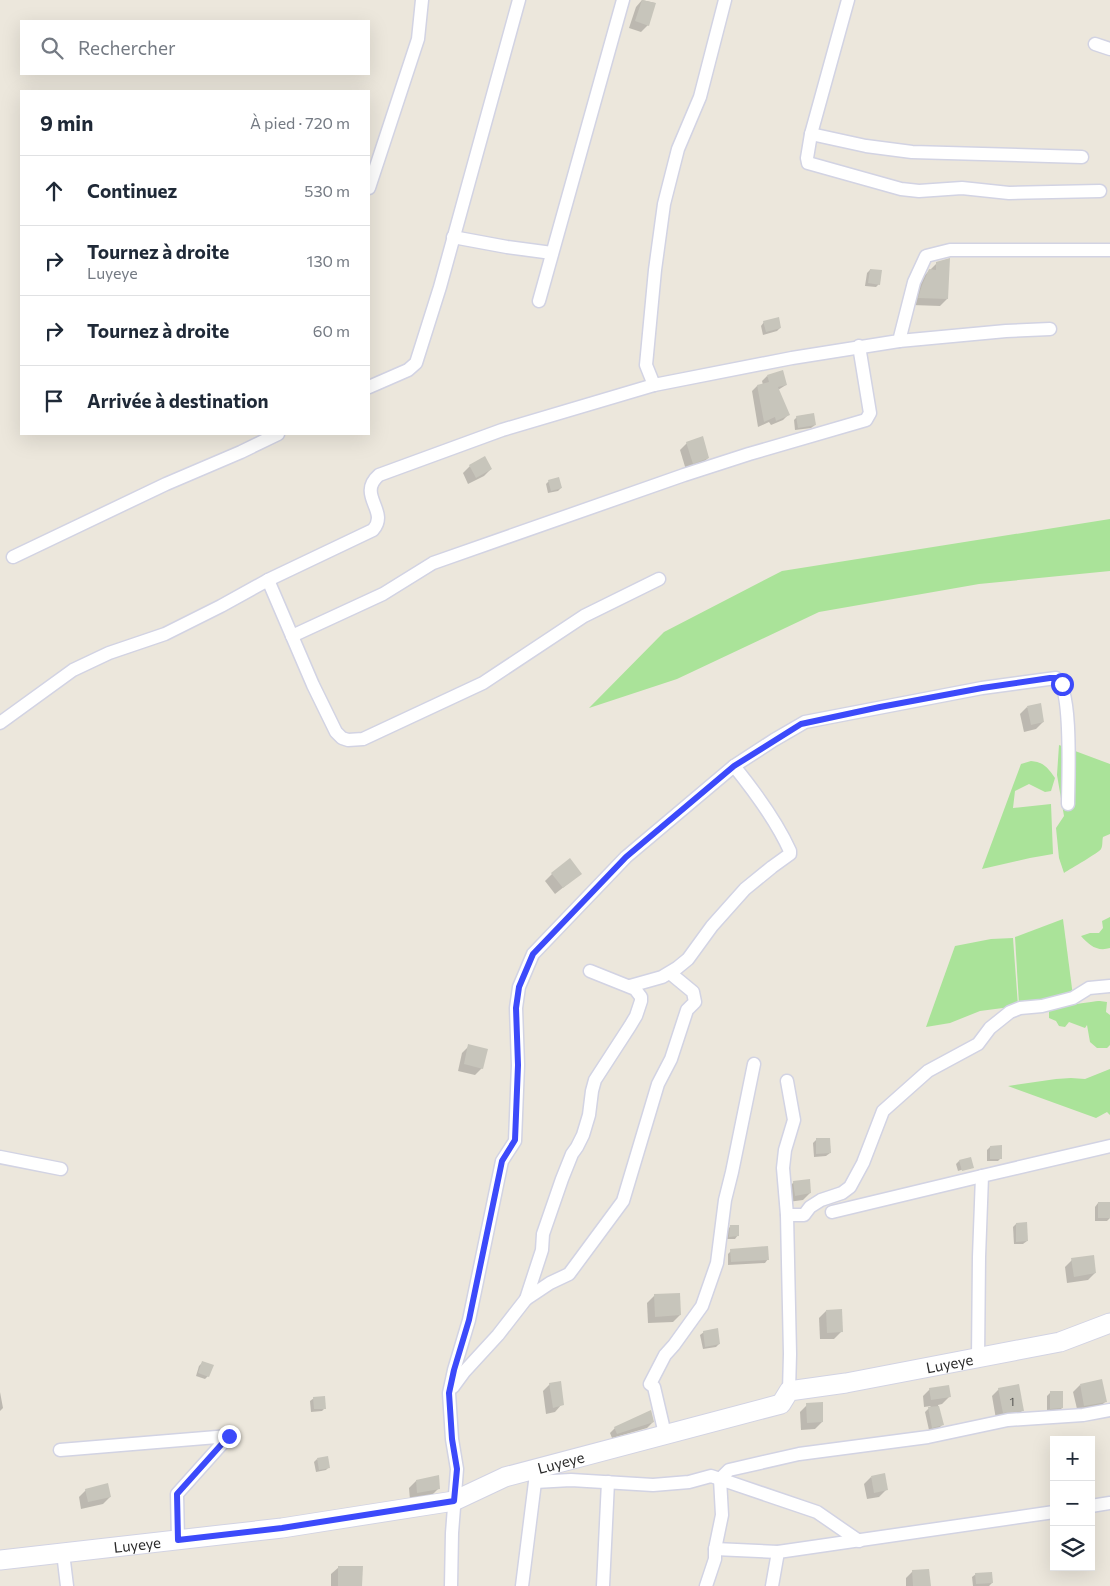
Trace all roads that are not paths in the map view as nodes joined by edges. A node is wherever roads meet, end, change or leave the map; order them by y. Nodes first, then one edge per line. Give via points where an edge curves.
1 (422, 0) edge
2 (519, 0) edge
3 (623, 0) edge
4 (725, 0) edge
5 (848, 0) edge
6 (1095, 44) dead end
7 (1110, 48) edge
8 (811, 134) junction
9 (1082, 157) dead end
10 (370, 185) edge
11 (1100, 191) dead end
12 (453, 237) junction
13 (1110, 250) edge
14 (552, 254) junction
15 (539, 301) dead end
16 (1050, 330) dead end
17 (899, 341) junction
18 (859, 346) junction
19 (654, 385) junction
20 (370, 387) edge
21 (276, 435) edge
22 (13, 557) dead end
23 (660, 579) dead end
24 (268, 580) junction
25 (292, 636) junction
26 (0, 723) edge
27 (734, 766) junction
28 (1068, 804) dead end
29 (590, 971) dead end
30 (670, 972) junction
31 (630, 986) junction
32 (1110, 986) edge
33 (754, 1064) dead end
34 (788, 1081) dead end
35 (1110, 1146) edge
36 (0, 1156) edge
37 (61, 1169) dead end
38 (982, 1176) junction
39 (832, 1212) dead end
40 (787, 1215) junction
41 (526, 1299) junction
42 (1110, 1323) edge
43 (978, 1359) junction
44 (789, 1392) junction
45 (449, 1393) junction
46 (1110, 1410) edge
47 (665, 1434) junction
48 (60, 1450) dead end
49 (536, 1475) junction
50 (720, 1479) junction
51 (608, 1482) junction
52 (454, 1501) junction
53 (1110, 1503) edge
54 (1095, 1505) edge
55 (1050, 1513) edge
56 (178, 1540) junction
57 (859, 1540) junction
58 (714, 1549) junction
59 (778, 1552) junction
60 (63, 1553) junction
61 (0, 1560) edge
62 (67, 1586) edge
63 (451, 1586) edge
64 (522, 1586) edge
65 (603, 1586) edge
66 (706, 1586) edge
67 (772, 1586) edge

1 - 10 street via 418,39
2 - 12 street
3 - 14 street
4 - 19 street via 700,97 678,149 664,204 646,365
5 - 8 street
6 - 7 street
8 - 9 street via 912,152
8 - 11 street via 808,163 901,189 962,188 1009,193
12 - 14 street
12 - 20 street via 416,363 408,370
13 - 17 street via 950,250 926,256 914,282
14 - 15 street
16 - 17 street
17 - 18 street
18 - 19 street
18 - 25 street via 870,413 866,420 693,472 433,563 383,594
19 - 24 street via 502,430 379,475 370,488 378,518 378,525 373,530
21 - 22 street
23 - 25 street via 584,616 483,683 363,739 342,738 336,732
24 - 25 street
24 - 26 street via 165,634 109,653 73,670
27 - 28 street via 805,722 982,688 1056,678 1062,684 1069,732
27 - 30 street via 782,834 790,854 746,889 712,926 688,959
27 - 45 street via 626,857 531,957 519,987 516,1008 515,1140 502,1161 469,1320
29 - 31 street
30 - 31 street
30 - 41 street via 693,992 695,1002 687,1010 672,1059 658,1084 623,1201 569,1274
31 - 41 street via 638,990 641,1001 633,1021 595,1080 583,1135 562,1179
32 - 40 street via 1090,988 1073,998 1010,1012 990,1028 978,1044 928,1071 885,1108 850,1188 821,1200 804,1215
33 - 47 street via 725,1200 717,1263 702,1306 669,1350 650,1384 654,1387
34 - 40 street via 794,1120 783,1168
35 - 38 street
36 - 37 street
38 - 39 street
38 - 43 street
40 - 44 street
41 - 45 street
42 - 43 street, Luyeye via 1060,1342
43 - 44 street, Luyeye
44 - 47 street, Luyeye via 781,1404
45 - 52 street via 457,1469
46 - 50 street via 1083,1416 1008,1420 928,1437 800,1454 730,1470
47 - 49 street, Luyeye
48 - 56 street via 229,1436 177,1494
49 - 51 street
49 - 52 street, Luyeye via 505,1478
49 - 64 street
50 - 51 street via 711,1476 689,1482 653,1485
50 - 57 street via 817,1512
50 - 58 street via 722,1514
51 - 65 street
52 - 56 street, Luyeye via 282,1528
52 - 63 street
53 - 54 street
55 - 57 street
56 - 60 street, Luyeye
57 - 59 street
58 - 59 street
58 - 66 street via 715,1559
59 - 67 street
60 - 61 street, Luyeye
60 - 62 street

